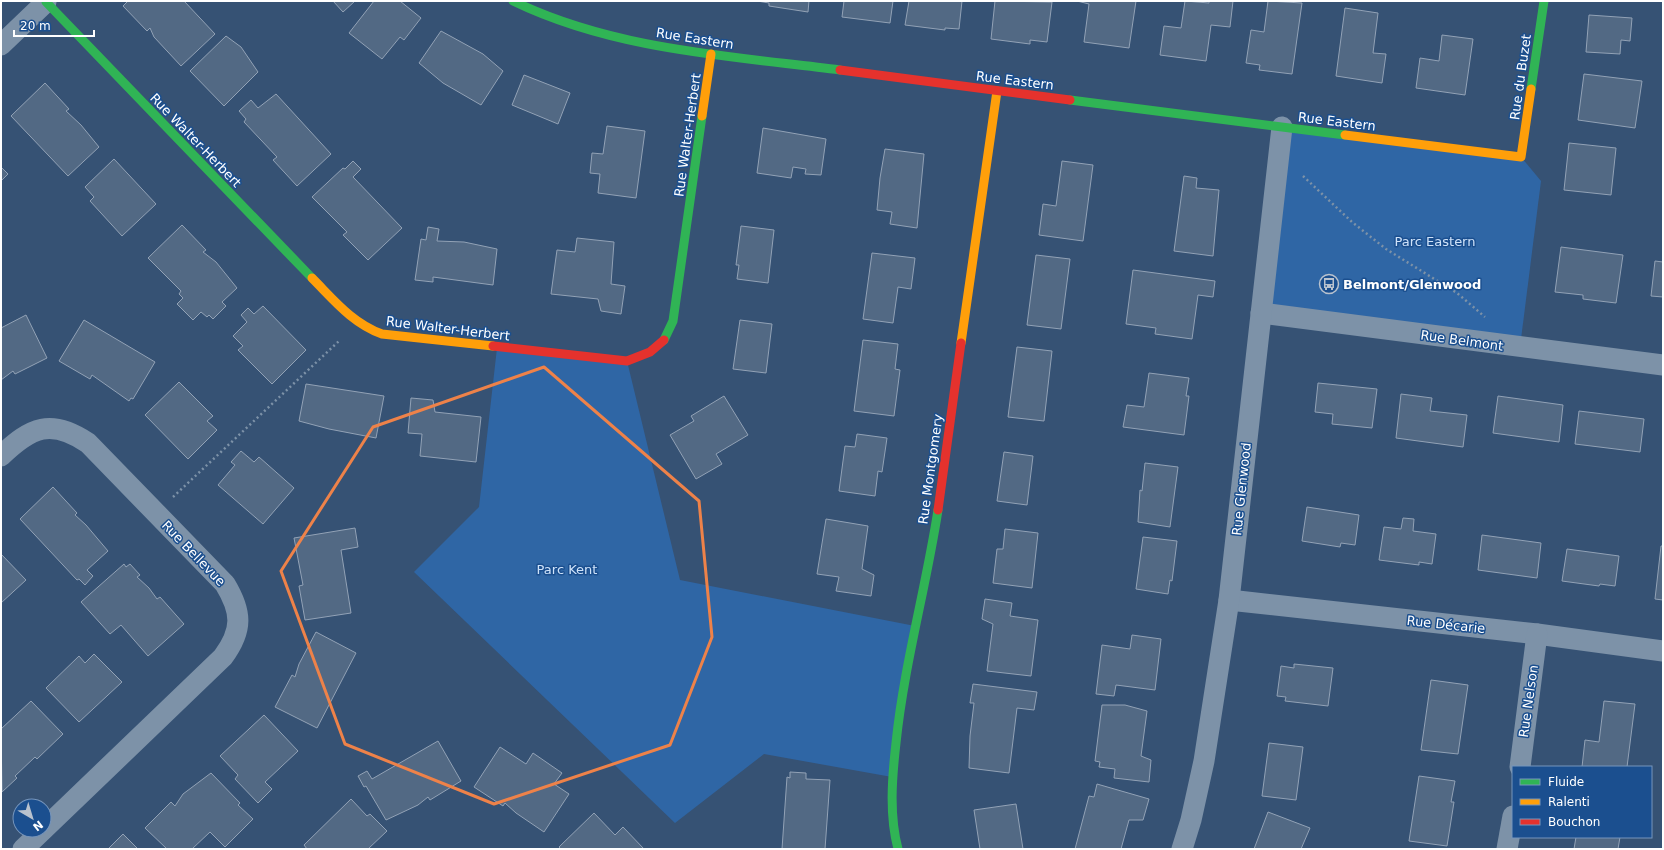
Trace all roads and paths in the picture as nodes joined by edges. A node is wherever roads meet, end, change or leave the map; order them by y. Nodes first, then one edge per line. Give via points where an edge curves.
1 (513, 1) edge
2 (1544, 1) edge
3 (46, 2) edge
4 (1, 45) edge
5 (711, 54) junction
6 (997, 91) junction
7 (1282, 127) junction
8 (1521, 157) joint
9 (1303, 176) dead end
10 (1261, 313) junction
11 (1488, 320) dead end
12 (339, 341) dead end
13 (1663, 365) edge
14 (1, 456) edge
15 (156, 514) junction
16 (1229, 600) junction
17 (1537, 634) junction
18 (1663, 651) edge
19 (1520, 766) edge
20 (52, 822) edge
21 (1512, 822) edge
22 (36, 838) edge
23 (24, 849) edge
24 (898, 849) edge
25 (1182, 849) edge
26 (1507, 849) edge

1 - 5 street, Rue Eastern via 590,32
2 - 8 street, Rue du Buzet
3 - 4 street
3 - 5 street, Rue Walter-Herbert via 350,317 366,328 382,334 627,361 643,357 656,349 667,336 673,321
5 - 6 street, Rue Eastern
6 - 7 street, Rue Eastern
6 - 24 street, Rue Montgomery via 932,549 898,723 892,778 892,808
7 - 8 street, Rue Eastern
7 - 10 street, Rue Glenwood
9 - 11 path via 1352,222 1386,249 1457,293
10 - 13 street, Rue Belmont
10 - 16 street, Rue Glenwood
12 - 15 path
14 - 15 street, Rue Bellevue via 28,433 58,428 73,433 88,443
15 - 20 street, Rue Bellevue via 225,584 238,613 238,628 233,643 223,657
16 - 17 street, Rue Décarie
16 - 25 street, Rue Glenwood via 1198,791
17 - 18 street, Rue Décarie
17 - 19 street, Rue Nelson
21 - 26 street
22 - 23 street, Rue Bellevue

